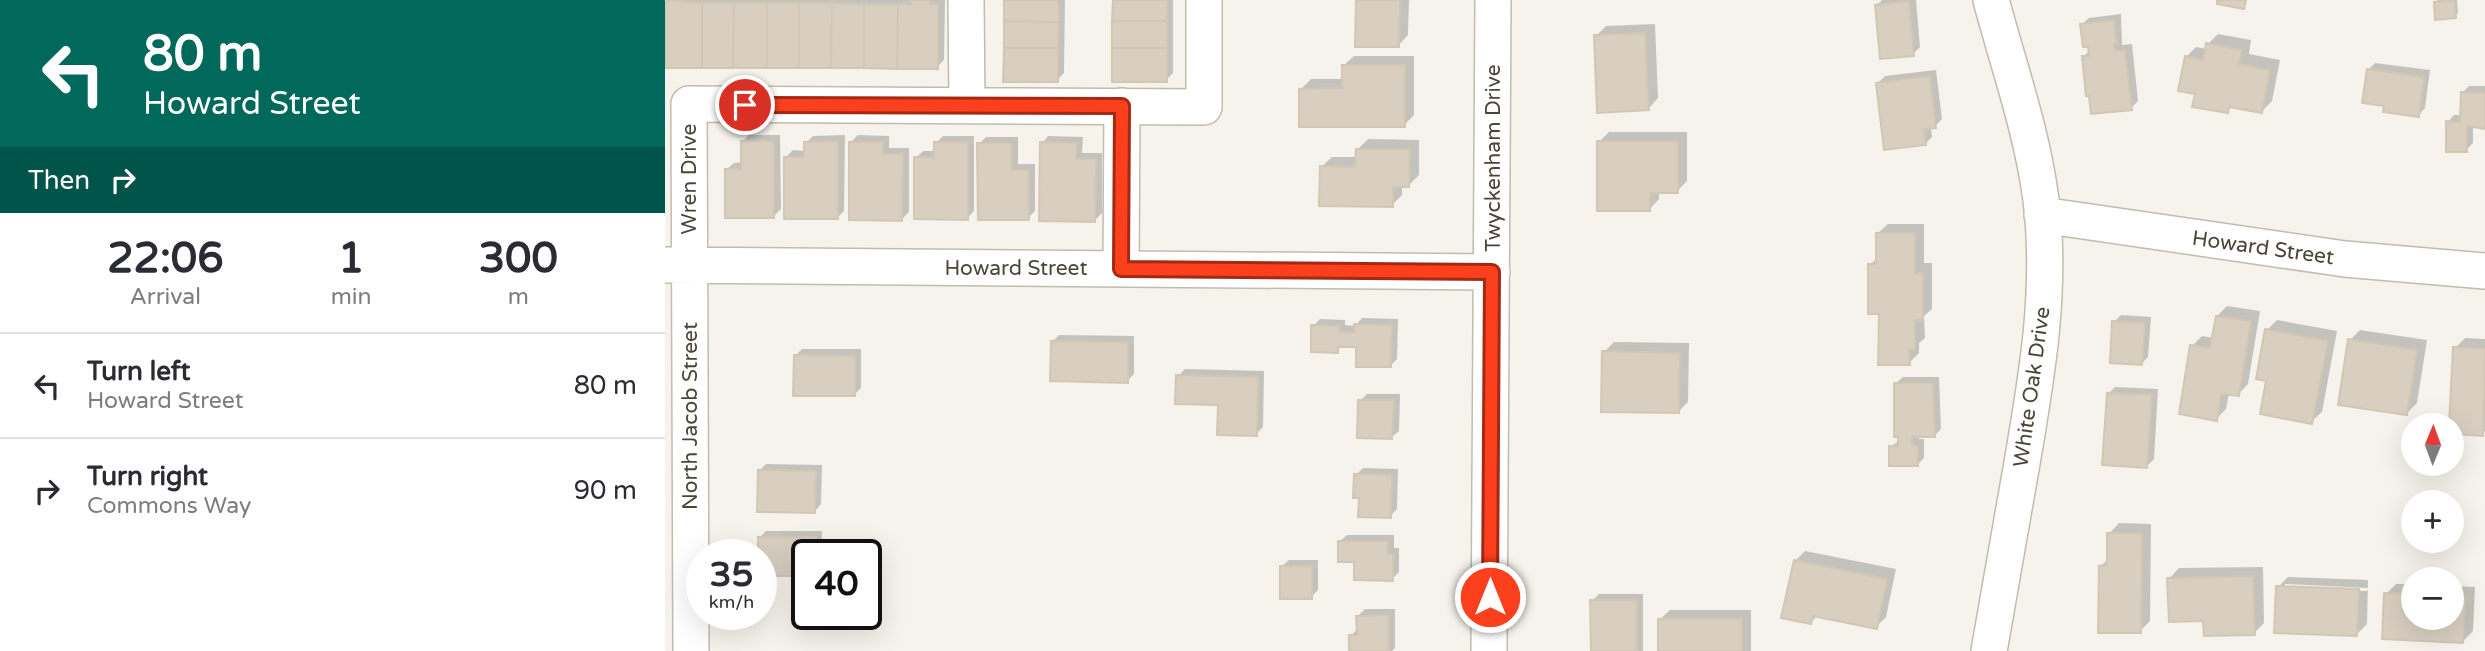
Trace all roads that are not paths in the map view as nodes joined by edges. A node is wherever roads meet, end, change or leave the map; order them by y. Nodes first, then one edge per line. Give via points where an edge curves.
1 (967, 0) edge
2 (1204, 0) edge
3 (1493, 0) edge
4 (1991, 0) edge
5 (967, 105) junction
6 (1122, 106) junction
7 (2042, 215) junction
8 (677, 265) edge
9 (1121, 269) junction
10 (2485, 271) edge
11 (1492, 272) junction
12 (691, 651) edge
13 (1489, 651) edge
14 (1989, 651) edge

1 - 5 street
2 - 6 street, Wren Drive via 1204,107
3 - 11 street, Twyckenham Drive
4 - 7 street, White Oak Drive via 2026,123
5 - 6 street, Wren Drive
5 - 8 street, Wren Drive via 689,104
6 - 9 street
7 - 10 street, Howard Street via 2345,259
7 - 14 street, White Oak Drive via 2045,296 2039,365
8 - 9 street, Howard Street
8 - 12 street, North Jacob Street
9 - 11 street, Howard Street
11 - 13 street, Twyckenham Drive

